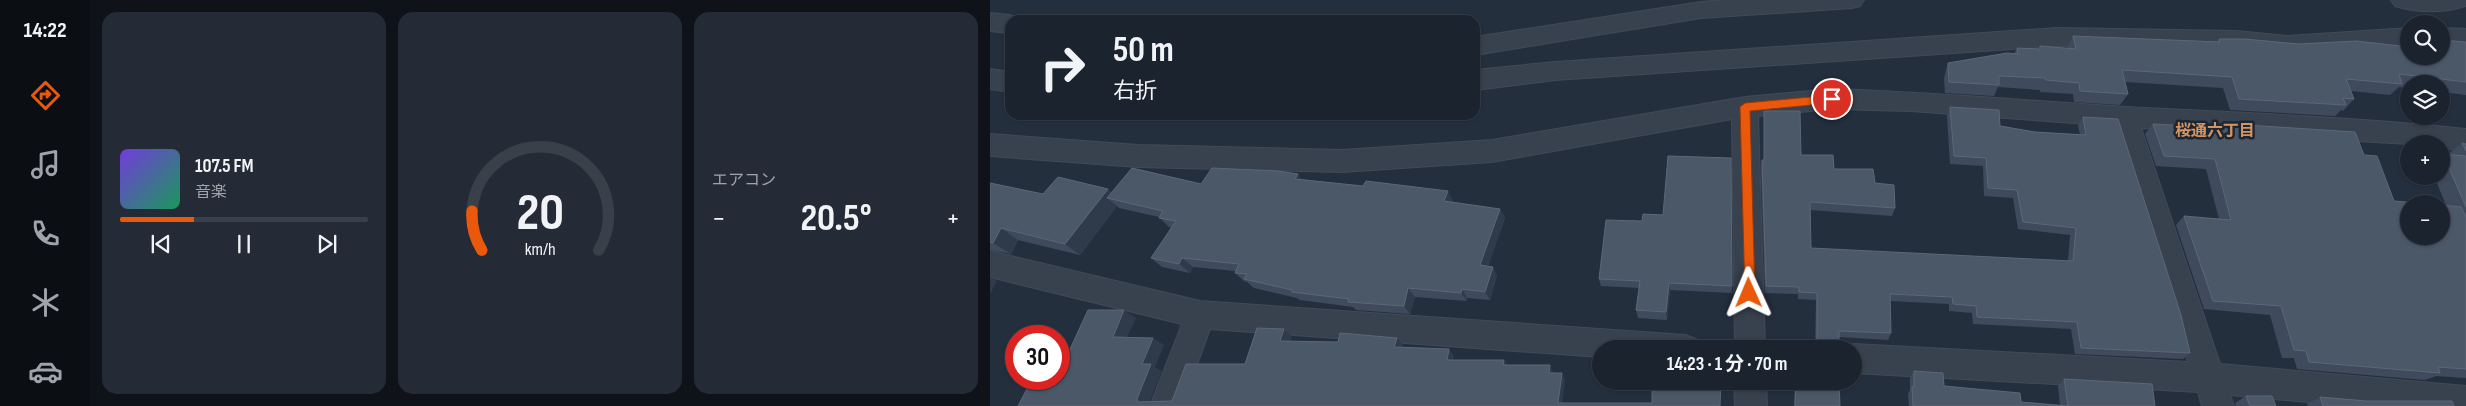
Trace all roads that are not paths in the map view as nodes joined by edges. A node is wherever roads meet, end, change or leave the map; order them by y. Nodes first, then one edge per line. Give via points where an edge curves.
1 (1852, 0) edge
2 (2403, 0) edge
3 (2459, 0) edge
4 (990, 22) edge
5 (1005, 24) edge
6 (2450, 37) edge
7 (2400, 38) edge
8 (2466, 38) edge
9 (1480, 45) edge
10 (990, 79) edge
11 (1480, 79) edge
12 (1005, 81) edge
13 (1745, 107) junction
14 (2124, 117) junction
15 (2466, 140) edge
16 (990, 145) edge
17 (990, 264) edge
18 (1200, 315) junction
19 (1750, 340) edge
20 (1592, 342) edge
21 (1862, 360) edge
22 (1750, 390) edge
23 (2213, 392) edge
24 (2466, 401) edge
25 (1166, 406) edge
26 (1750, 406) edge

1 - 9 street via 1701,10
2 - 3 street via 2441,3
4 - 5 street
6 - 8 street
7 - 11 street via 2288,45 2236,40 2057,37 1555,71
10 - 12 street
13 - 14 street via 1832,99 1911,101
13 - 16 street via 1492,151 1342,161 1138,156
13 - 19 street
14 - 15 street via 2386,131
14 - 23 street
17 - 18 street
18 - 20 street
18 - 25 street
21 - 23 street
22 - 26 street
23 - 24 street

